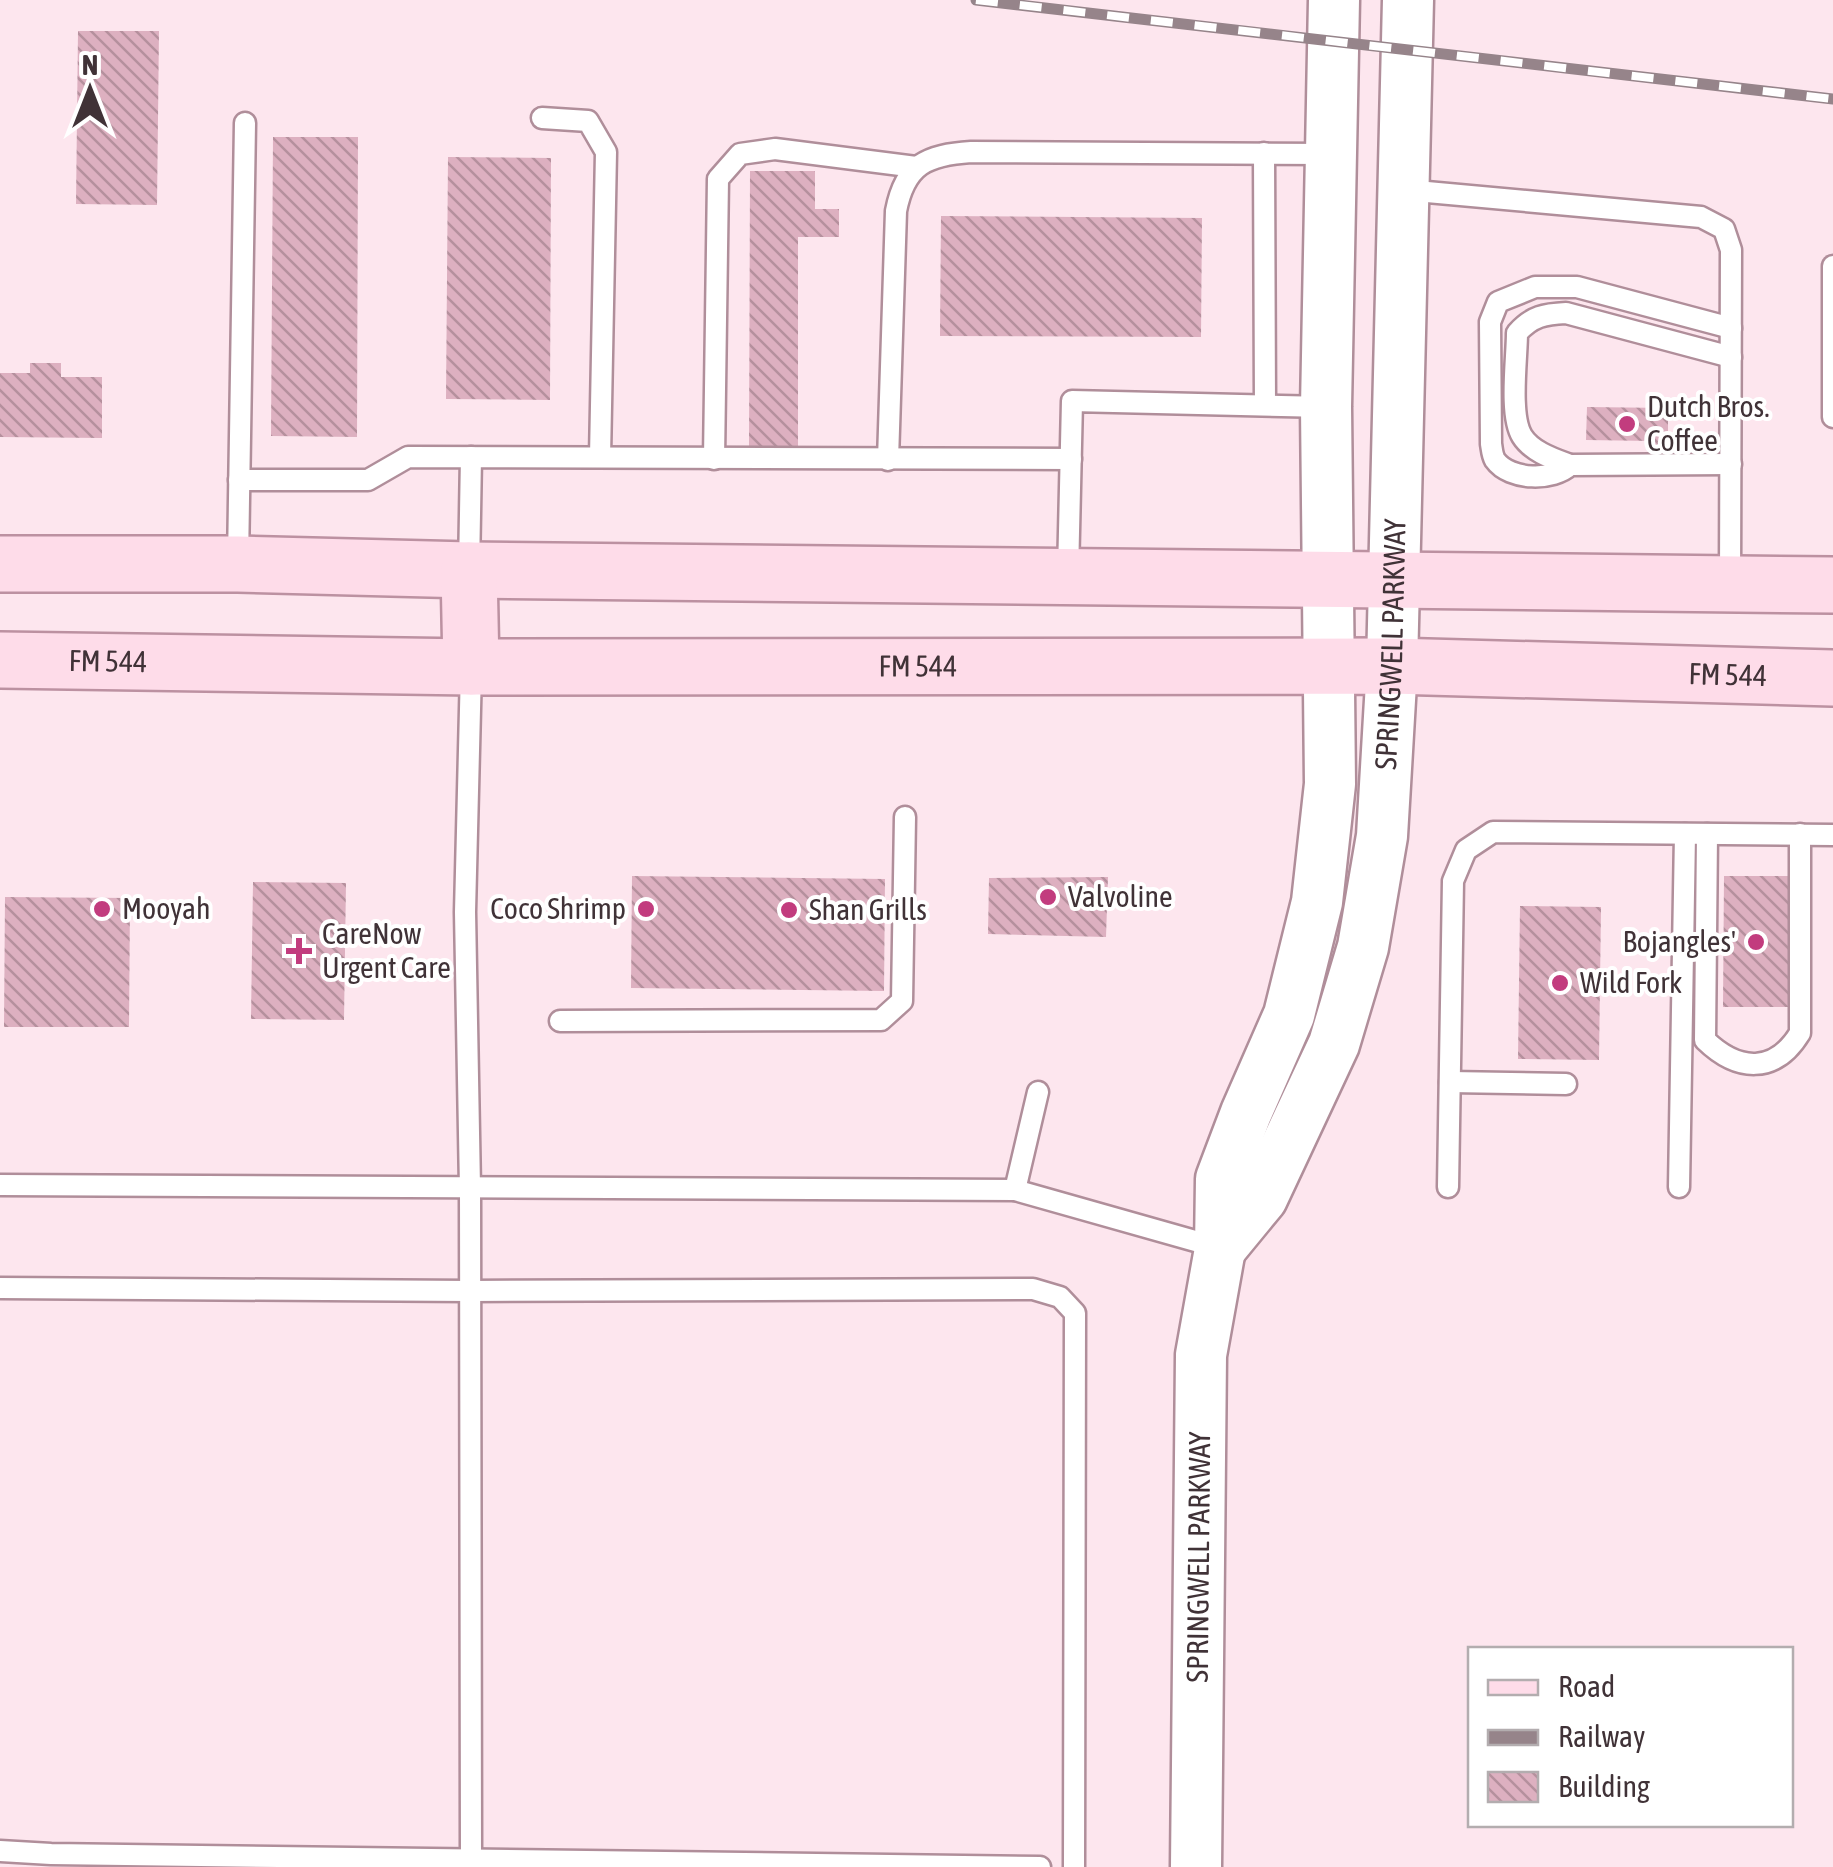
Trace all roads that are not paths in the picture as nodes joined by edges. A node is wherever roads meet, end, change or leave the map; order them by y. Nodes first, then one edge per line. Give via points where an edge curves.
1 (1334, 0) edge
2 (1408, 0) edge
3 (542, 118) dead end
4 (245, 123) dead end
5 (1264, 153) junction
6 (1330, 154) junction
7 (916, 166) junction
8 (1405, 172) junction
9 (1833, 266) edge
10 (1732, 328) junction
11 (1732, 356) junction
12 (1264, 406) junction
13 (1326, 406) junction
14 (1833, 418) edge
15 (471, 457) junction
16 (600, 457) junction
17 (714, 458) junction
18 (1071, 458) junction
19 (888, 460) junction
20 (1732, 464) junction
21 (1570, 465) junction
22 (239, 480) junction
23 (0, 564) edge
24 (238, 564) junction
25 (469, 570) junction
26 (1068, 576) junction
27 (1327, 580) junction
28 (1394, 580) junction
29 (1730, 584) junction
30 (1833, 585) edge
31 (0, 660) edge
32 (1329, 666) junction
33 (1392, 666) junction
34 (471, 667) junction
35 (1833, 678) edge
36 (905, 816) dead end
37 (1685, 834) junction
38 (1707, 834) junction
39 (1800, 834) junction
40 (1833, 835) edge
41 (560, 1021) dead end
42 (1450, 1082) junction
43 (1566, 1084) dead end
44 (1038, 1092) dead end
45 (0, 1185) edge
46 (1448, 1187) dead end
47 (470, 1188) junction
48 (1679, 1188) dead end
49 (1016, 1190) junction
50 (1220, 1248) junction
51 (0, 1288) edge
52 (470, 1291) junction
53 (0, 1850) edge
54 (471, 1860) junction
55 (1040, 1867) edge
56 (1074, 1867) edge
57 (1196, 1867) edge

1 - 6 street, SPRINGWELL PARKWAY
2 - 8 street, SPRINGWELL PARKWAY
3 - 16 lane via 588,121 606,152
4 - 22 lane
5 - 6 lane
5 - 7 lane via 971,152
5 - 12 lane
6 - 8 street
6 - 13 street, SPRINGWELL PARKWAY
7 - 17 lane via 774,150 740,154 718,179
7 - 19 lane via 900,189 896,210
8 - 10 lane via 1701,217 1724,230 1732,250
8 - 28 street, SPRINGWELL PARKWAY
9 - 14 lane
10 - 11 lane
10 - 21 lane via 1576,287 1535,287 1498,302 1490,322 1495,460 1509,471 1543,478
11 - 20 lane
11 - 21 lane via 1566,313 1528,320 1517,333 1521,435
12 - 13 lane
12 - 18 lane via 1072,401
13 - 27 street, SPRINGWELL PARKWAY
15 - 16 lane
15 - 22 lane via 408,457 368,480
15 - 25 lane
16 - 17 lane
17 - 19 lane
18 - 19 lane
18 - 26 lane
20 - 21 lane
20 - 29 lane
22 - 24 lane
23 - 24 main road
24 - 25 main road
25 - 26 main road
25 - 34 main road
26 - 27 main road
27 - 28 main road
27 - 32 street, SPRINGWELL PARKWAY
28 - 29 main road
28 - 33 street, SPRINGWELL PARKWAY
29 - 30 main road
31 - 34 main road, FM 544 / FM 544
32 - 33 main road, FM 544 / FM 544
32 - 34 main road, FM 544 / FM 544
32 - 50 street, SPRINGWELL PARKWAY via 1330,784 1316,902 1289,1015 1221,1179
33 - 35 main road, FM 544 / FM 544
33 - 50 street, SPRINGWELL PARKWAY via 1382,836 1364,947 1334,1044 1262,1198
34 - 47 lane via 465,912
36 - 41 lane via 902,1001 880,1020
37 - 38 lane
37 - 42 lane via 1492,832 1466,850 1453,881
37 - 48 lane
38 - 39 lane
38 - 39 lane via 1705,1040 1736,1062 1754,1064 1774,1060 1800,1033
39 - 40 lane
42 - 43 lane
42 - 46 lane
44 - 49 lane
45 - 47 lane
47 - 49 lane
47 - 52 lane
49 - 50 lane
50 - 57 street, SPRINGWELL PARKWAY via 1201,1356
51 - 52 lane
52 - 54 lane
52 - 56 lane via 1034,1290 1060,1298 1074,1313
53 - 54 lane
54 - 55 lane

